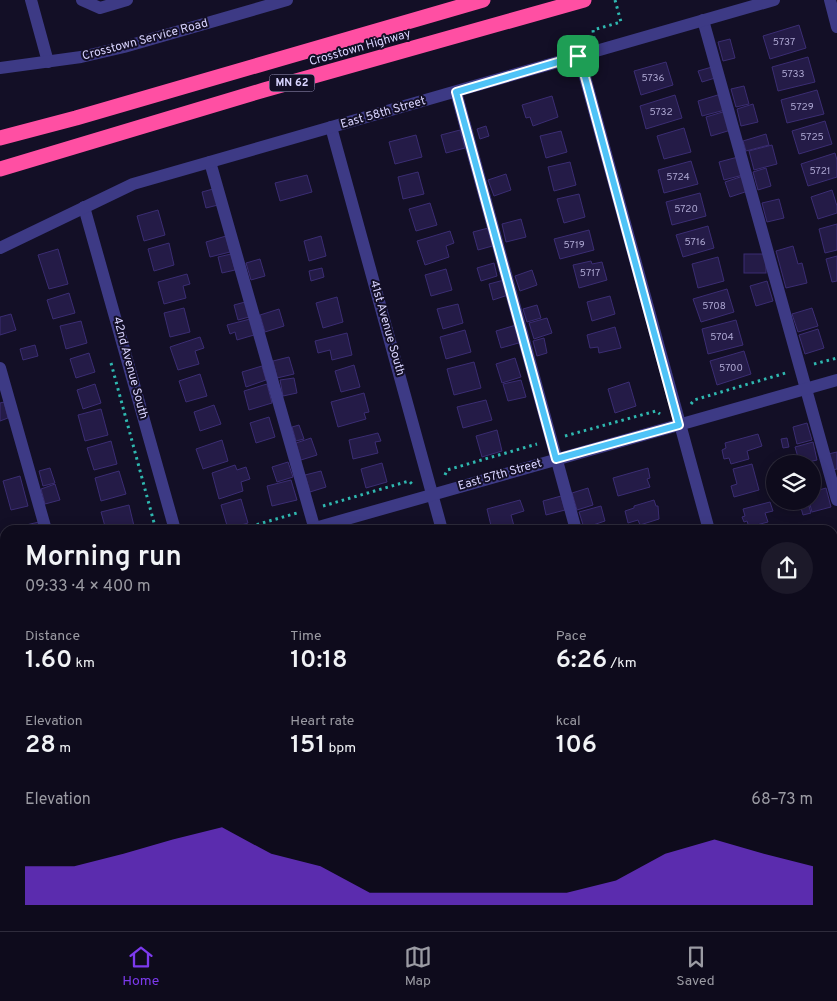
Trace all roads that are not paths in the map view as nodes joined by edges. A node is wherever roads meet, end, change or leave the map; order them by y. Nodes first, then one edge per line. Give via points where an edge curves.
1 (30, 0) edge
2 (82, 0) edge
3 (127, 0) edge
4 (287, 0) edge
5 (483, 0) edge
6 (584, 0) edge
7 (774, 0) edge
8 (830, 0) edge
9 (703, 20) junction
10 (837, 27) edge
11 (578, 56) junction
12 (48, 62) junction
13 (0, 68) edge
14 (456, 92) junction
15 (331, 127) junction
16 (0, 138) edge
17 (210, 162) junction
18 (0, 169) edge
19 (84, 206) junction
20 (0, 248) edge
21 (0, 368) edge
22 (837, 380) edge
23 (806, 388) junction
24 (679, 425) junction
25 (556, 459) junction
26 (433, 495) junction
27 (837, 500) edge
28 (45, 525) edge
29 (174, 525) edge
30 (311, 525) edge
31 (326, 525) edge
32 (441, 525) edge
33 (575, 525) edge
34 (708, 525) edge

1 - 12 street
2 - 3 street via 100,8
4 - 12 street, Crosstown Service Road via 124,47
5 - 16 highway, Crosstown Highway / MN 62
6 - 18 highway, Crosstown Highway / MN 62
7 - 9 street, East 58th Street
8 - 10 street
9 - 11 street, East 58th Street
9 - 23 street
11 - 14 street, East 58th Street
11 - 24 street
12 - 13 street, Crosstown Service Road
14 - 15 street, East 58th Street
14 - 25 street
15 - 17 street, East 58th Street
15 - 26 street, 41st Avenue South
17 - 19 street, East 58th Street via 133,184
17 - 30 street
19 - 20 street, East 58th Street
19 - 29 street, 42nd Avenue South
21 - 28 street
22 - 23 street, East 57th Street
23 - 24 street, East 57th Street
23 - 27 street
24 - 25 street, East 57th Street
24 - 34 street
25 - 26 street, East 57th Street
25 - 33 street
26 - 31 street, East 57th Street
26 - 32 street, 41st Avenue South

